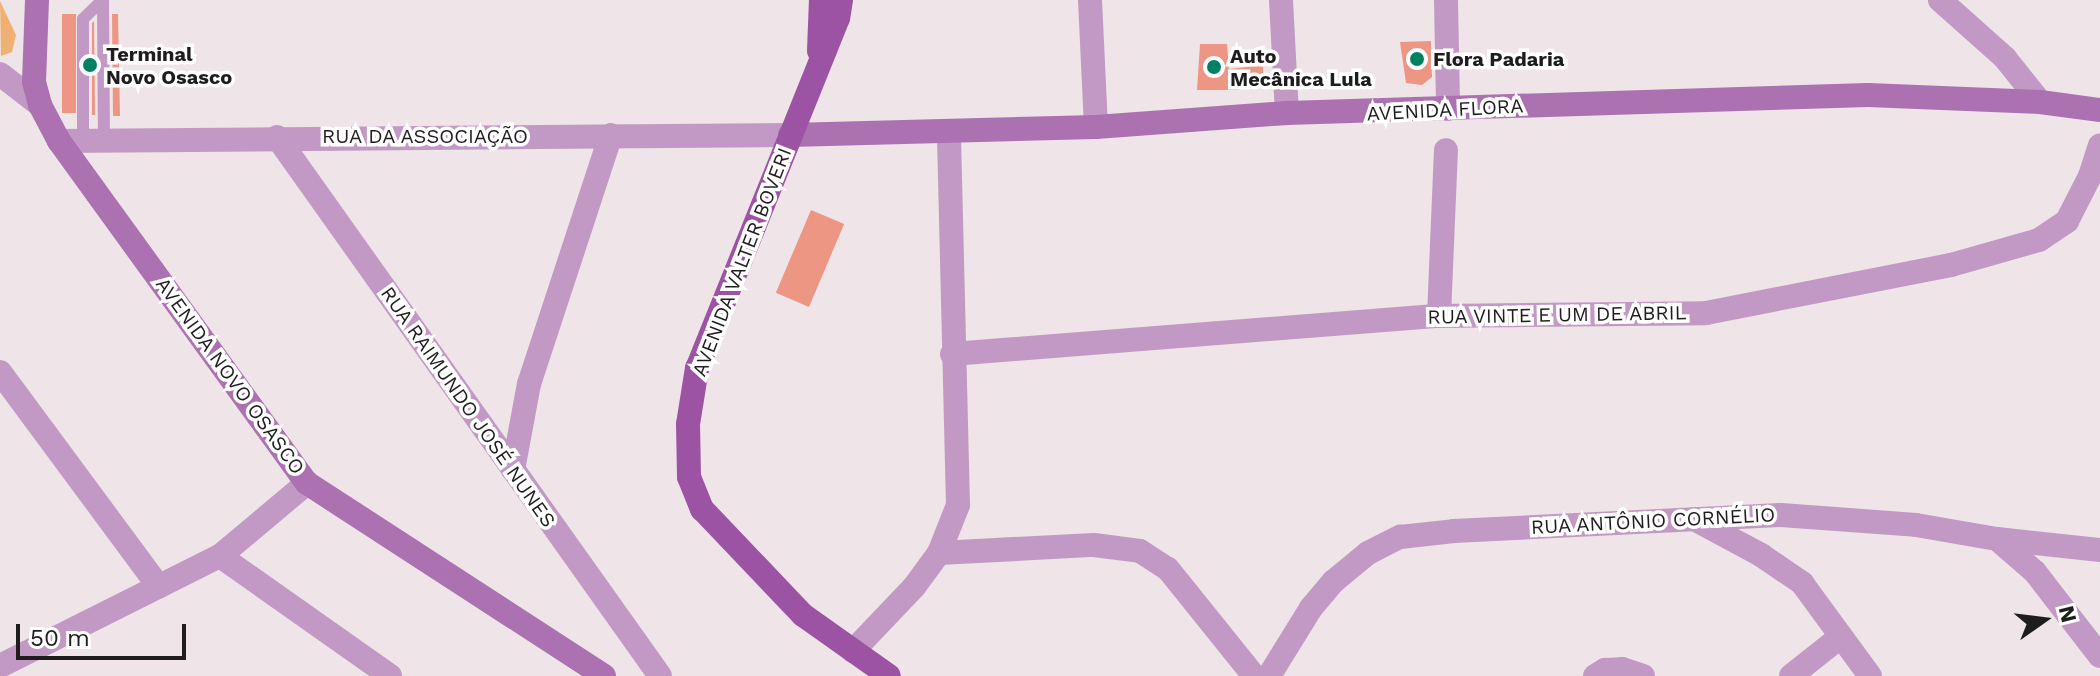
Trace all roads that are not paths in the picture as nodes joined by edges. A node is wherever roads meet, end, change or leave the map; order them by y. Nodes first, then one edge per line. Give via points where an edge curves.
1 (37, 0) edge
2 (103, 0) edge
3 (1090, 0) edge
4 (1281, 0) edge
5 (1446, 0) edge
6 (1940, 0) edge
7 (832, 4) edge
8 (0, 74) edge
9 (2040, 102) junction
10 (40, 105) junction
11 (1448, 109) junction
12 (2100, 110) edge
13 (1287, 113) junction
14 (1096, 127) junction
15 (949, 131) junction
16 (611, 135) junction
17 (790, 135) junction
18 (277, 137) junction
19 (82, 140) junction
20 (2100, 146) edge
21 (1446, 150) dead end
22 (1439, 316) junction
23 (952, 354) junction
24 (0, 372) edge
25 (513, 470) junction
26 (307, 483) junction
27 (1694, 519) junction
28 (1997, 539) junction
29 (2100, 550) edge
30 (939, 553) junction
31 (220, 556) junction
32 (159, 587) junction
33 (1840, 637) junction
34 (853, 651) junction
35 (2100, 656) edge
36 (2, 662) edge
37 (881, 674) edge
38 (390, 676) edge
39 (604, 676) edge
40 (660, 676) edge
41 (1254, 676) edge
42 (1269, 676) edge
43 (1595, 676) edge
44 (1643, 676) edge
45 (1791, 676) edge
46 (1870, 676) edge

1 - 10 main road, AVENIDA NOVO OSASCO via 34,82
2 - 19 lane
2 - 19 lane via 83,19
3 - 14 street
4 - 13 street
5 - 11 street
6 - 9 street via 2005,58
7 - 17 main road, AVENIDA VALTER BOVERI via 819,62
8 - 10 street
9 - 11 main road, AVENIDA FLORA via 1868,95
9 - 12 main road, AVENIDA FLORA
10 - 19 main road, AVENIDA NOVO OSASCO
11 - 13 main road, AVENIDA FLORA
13 - 14 main road, AVENIDA FLORA
14 - 15 main road, AVENIDA FLORA
15 - 17 main road, AVENIDA FLORA
15 - 23 street
16 - 17 street, RUA DA ASSOCIAÇÃO
16 - 18 street, RUA DA ASSOCIAÇÃO
16 - 25 street via 529,384
17 - 34 main road, AVENIDA VALTER BOVERI via 697,368 688,424 689,477 702,509 803,615
18 - 19 street, RUA DA ASSOCIAÇÃO
18 - 25 street, RUA RAIMUNDO JOSÉ NUNES
19 - 26 main road, AVENIDA NOVO OSASCO
20 - 22 street, RUA VINTE E UM DE ABRIL via 2067,221 2039,240 1951,265 1706,313
21 - 22 street
22 - 23 street, RUA VINTE E UM DE ABRIL
23 - 30 street via 958,505
24 - 32 street
25 - 40 street, RUA RAIMUNDO JOSÉ NUNES
26 - 31 street
26 - 39 main road, AVENIDA NOVO OSASCO
27 - 28 street, RUA ANTÔNIO CORNÉLIO via 1781,515 1916,525
27 - 33 street via 1802,583
27 - 42 street, RUA ANTÔNIO CORNÉLIO via 1400,537 1368,553 1334,581
28 - 29 street, RUA ANTÔNIO CORNÉLIO
28 - 35 street via 2035,572
30 - 34 street
30 - 41 street via 1094,545 1140,551 1168,569
31 - 32 street
31 - 38 street
32 - 36 street
33 - 45 street
33 - 46 street
34 - 37 main road, AVENIDA VALTER BOVERI
43 - 44 street via 1622,669

